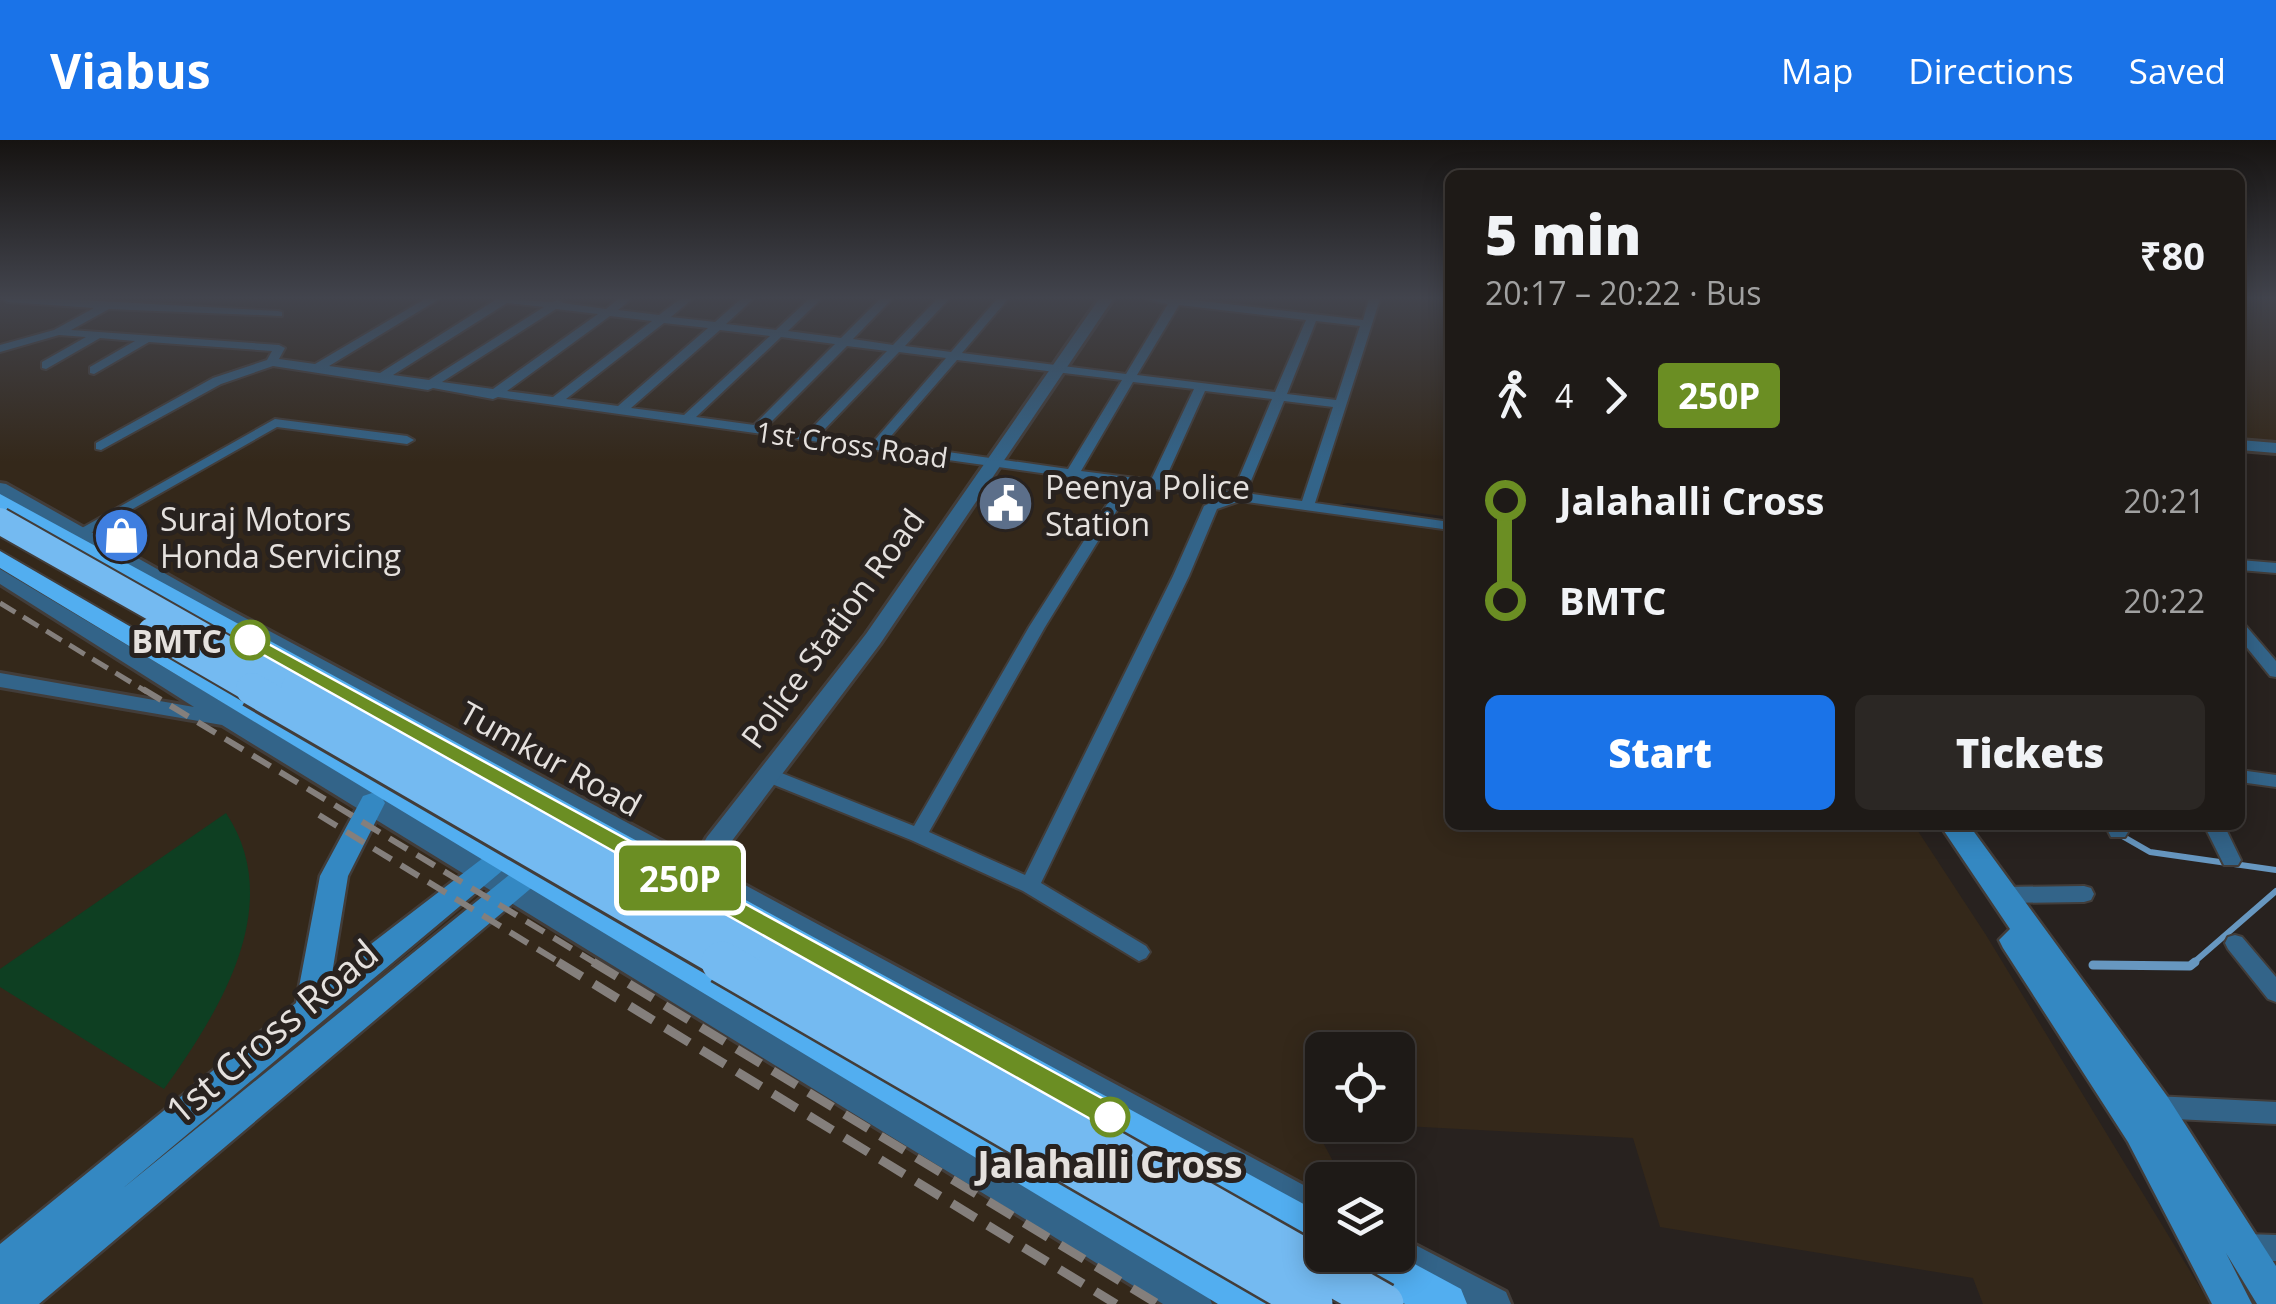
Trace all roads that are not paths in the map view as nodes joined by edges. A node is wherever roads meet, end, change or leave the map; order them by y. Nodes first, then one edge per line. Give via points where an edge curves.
1 (66, 353) edge
2 (121, 353) edge
3 (277, 353) edge
4 (343, 353) edge
5 (420, 353) edge
6 (480, 353) edge
7 (551, 353) edge
8 (617, 353) edge
9 (684, 353) edge
10 (757, 353) edge
11 (834, 353) edge
12 (889, 353) edge
13 (933, 353) edge
14 (955, 353) edge
15 (1069, 353) edge
16 (1143, 353) edge
17 (1293, 353) edge
18 (1358, 353) edge
19 (953, 356) junction
20 (272, 362) junction
21 (46, 365) dead end
22 (1058, 369) junction
23 (94, 370) dead end
24 (314, 370) junction
25 (1128, 378) junction
26 (380, 379) junction
27 (428, 386) junction
28 (1201, 387) junction
29 (493, 395) junction
30 (1280, 397) junction
31 (553, 403) junction
32 (1340, 404) junction
33 (618, 412) junction
34 (685, 421) junction
35 (755, 431) junction
36 (809, 438) junction
37 (408, 440) dead end
38 (2245, 445) edge
39 (101, 446) dead end
40 (874, 447) junction
41 (2276, 448) edge
42 (994, 464) junction
43 (1072, 474) junction
44 (1128, 482) junction
45 (1155, 486) junction
46 (0, 488) edge
47 (1238, 497) junction
48 (0, 501) edge
49 (1307, 506) junction
50 (0, 521) edge
51 (1445, 525) edge
52 (80, 533) junction
53 (0, 542) edge
54 (0, 558) edge
55 (2245, 565) edge
56 (2276, 568) edge
57 (0, 575) edge
58 (2245, 635) edge
59 (2276, 672) edge
60 (0, 680) edge
61 (232, 721) junction
62 (768, 774) junction
63 (2245, 777) edge
64 (2276, 781) edge
65 (372, 803) junction
66 (577, 820) junction
67 (1941, 830) edge
68 (1957, 830) edge
69 (2216, 830) edge
70 (918, 835) junction
71 (2231, 860) dead end
72 (506, 872) junction
73 (696, 879) junction
74 (1030, 886) junction
75 (2084, 894) dead end
76 (2000, 895) junction
77 (636, 935) junction
78 (2235, 943) dead end
79 (1139, 952) dead end
80 (2276, 993) edge
81 (323, 1022) junction
82 (2156, 1106) junction
83 (2276, 1113) edge
84 (1305, 1203) edge
85 (1305, 1225) edge
86 (2260, 1248) edge
87 (1415, 1261) edge
88 (0, 1268) edge
89 (1389, 1272) edge
90 (2276, 1300) edge
91 (10, 1304) edge
92 (1196, 1304) edge
93 (1257, 1304) edge
94 (1312, 1304) edge
95 (1382, 1304) edge
96 (1446, 1304) edge
97 (1494, 1304) edge
98 (2233, 1304) edge

1 - 21 street
2 - 23 street
3 - 20 street
4 - 24 street
5 - 26 street
6 - 27 street
7 - 29 street
8 - 31 street
9 - 33 street
10 - 34 street
11 - 35 street
12 - 36 street
13 - 19 street
14 - 19 street
15 - 22 street, Police Station Road
16 - 25 street
17 - 30 street
18 - 32 street
19 - 22 street
19 - 40 street
20 - 24 street, 1st Cross Road
20 - 39 street via 217,381
22 - 25 street
22 - 42 street, Police Station Road
24 - 26 street, 1st Cross Road
25 - 28 street
25 - 43 street
26 - 27 street, 1st Cross Road
27 - 29 street, 1st Cross Road
28 - 30 street
28 - 45 street
29 - 31 street, 1st Cross Road
30 - 32 street
30 - 47 street
31 - 33 street, 1st Cross Road
32 - 49 street
33 - 34 street, 1st Cross Road
34 - 35 street, 1st Cross Road
35 - 36 street, 1st Cross Road
36 - 40 street, 1st Cross Road
37 - 52 street via 275,422
38 - 41 street
40 - 42 street, 1st Cross Road
42 - 43 street, 1st Cross Road
42 - 62 street, Police Station Road via 873,639
43 - 44 street, 1st Cross Road
44 - 45 street, 1st Cross Road
44 - 70 street
45 - 47 street, 1st Cross Road
46 - 52 street
47 - 49 street, 1st Cross Road
47 - 74 street via 1211,506
48 - 66 highway, Tumkur Road
49 - 51 street, 1st Cross Road
50 - 95 highway, bridge
52 - 73 street
53 - 94 highway, bridge
54 - 72 highway
55 - 56 street
57 - 61 street
58 - 59 street
60 - 61 street
61 - 65 street
62 - 70 street
62 - 73 street, Police Station Road
63 - 64 street
65 - 72 street
65 - 81 main road via 334,876
66 - 72 main road, 1st Cross Road
66 - 73 highway, Tumkur Road
67 - 98 main road via 2140,1131
68 - 76 main road
69 - 71 street
70 - 74 street
72 - 77 highway
72 - 81 main road, 1st Cross Road
72 - 92 street
73 - 77 street, Police Station Road
73 - 84 street
73 - 85 highway, Tumkur Road
74 - 79 street
75 - 76 street
76 - 82 main road
77 - 93 highway
78 - 80 street
81 - 88 main road, 1st Cross Road
81 - 91 main road, 1st Cross Road
82 - 83 street
82 - 86 main road
86 - 90 main road
87 - 97 street
89 - 96 highway

